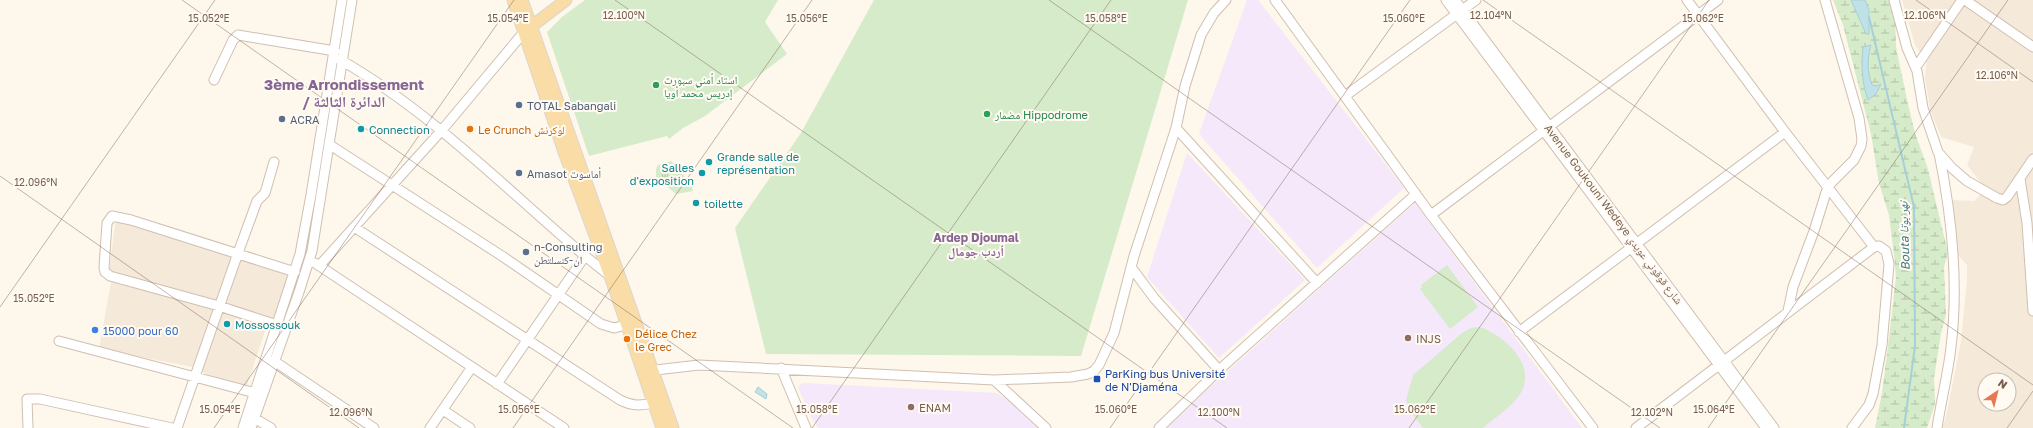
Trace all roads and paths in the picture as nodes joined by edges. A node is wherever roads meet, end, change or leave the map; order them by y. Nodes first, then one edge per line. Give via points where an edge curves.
1 (342, 0) edge
2 (352, 0) edge
3 (513, 0) edge
4 (522, 0) edge
5 (566, 0) edge
6 (1226, 0) edge
7 (1275, 0) edge
8 (1446, 0) edge
9 (1454, 0) edge
10 (1476, 0) edge
11 (1687, 0) edge
12 (1718, 0) edge
13 (1826, 0) edge
14 (1894, 0) edge
15 (1963, 0) edge
16 (1459, 12) junction
17 (1698, 15) junction
18 (528, 29) junction
19 (2033, 47) edge
20 (334, 54) junction
21 (343, 61) junction
22 (1916, 67) junction
23 (214, 80) dead end
24 (1345, 96) junction
25 (1176, 128) junction
26 (1546, 129) junction
27 (442, 130) junction
28 (1785, 132) junction
29 (330, 145) junction
30 (575, 149) junction
31 (564, 152) junction
32 (1938, 152) junction
33 (2033, 159) edge
34 (274, 162) dead end
35 (2020, 179) junction
36 (392, 185) junction
37 (1828, 186) junction
38 (1416, 194) junction
39 (1431, 215) junction
40 (2030, 225) edge
41 (354, 227) junction
42 (1634, 246) junction
43 (1874, 246) junction
44 (238, 253) junction
45 (585, 256) junction
46 (309, 260) junction
47 (319, 266) junction
48 (1131, 267) junction
49 (295, 272) junction
50 (610, 276) junction
51 (1317, 282) junction
52 (559, 294) junction
53 (219, 306) junction
54 (1788, 310) junction
55 (2033, 311) edge
56 (277, 325) junction
57 (626, 325) junction
58 (1519, 332) junction
59 (528, 340) junction
60 (59, 341) dead end
61 (274, 361) junction
62 (1721, 363) junction
63 (472, 367) junction
64 (781, 368) junction
65 (1219, 370) junction
66 (647, 371) junction
67 (194, 377) junction
68 (994, 380) junction
69 (497, 384) junction
70 (255, 393) junction
71 (653, 403) junction
72 (443, 410) junction
73 (254, 418) junction
74 (28, 428) edge
75 (172, 428) edge
76 (177, 428) edge
77 (243, 428) edge
78 (251, 428) edge
79 (271, 428) edge
80 (374, 428) edge
81 (430, 428) edge
82 (470, 428) edge
83 (564, 428) edge
84 (662, 428) edge
85 (673, 428) edge
86 (806, 428) edge
87 (1046, 428) edge
88 (1159, 428) edge
89 (1593, 428) edge
90 (1636, 428) edge
91 (1766, 428) edge
92 (1774, 428) edge
93 (1852, 428) edge
94 (1937, 428) edge

1 - 20 street
2 - 21 street
3 - 18 main road
4 - 18 main road
5 - 18 main road
6 - 25 street via 1214,13 1201,35 1185,86
7 - 24 street
8 - 16 street, Avenue Goukouni Wedeye شارع قوقوني عويدي
9 - 16 street, Avenue Goukouni Wedeye شارع قوقوني عويدي
10 - 16 street
11 - 17 street
12 - 17 street
13 - 37 street via 1859,118 1862,139 1854,160
14 - 22 street via 1907,48
15 - 19 street
15 - 22 street
16 - 24 street
16 - 26 street, Avenue Goukouni Wedeye شارع قوقوني عويدي
17 - 26 street
17 - 28 street
18 - 27 street
18 - 30 main road
18 - 31 main road
20 - 21 street
20 - 23 street via 238,35 233,40
20 - 49 street via 311,195
21 - 27 street
21 - 29 street
22 - 32 street via 1923,108
24 - 38 street
25 - 48 street
25 - 51 street
26 - 39 street
26 - 42 street, Avenue Goukouni Wedeye شارع قوقوني عويدي
27 - 36 street
27 - 45 street
28 - 37 street
28 - 42 street
29 - 36 street
29 - 46 street
30 - 31 main road
30 - 66 main road
31 - 50 main road
32 - 35 street via 1967,181 2003,200
32 - 94 street via 1948,196 1955,302 1951,348
33 - 35 street
34 - 44 street via 265,193 257,202
35 - 40 street
36 - 41 street
36 - 52 street
37 - 43 street
37 - 54 street via 1793,287
38 - 39 street
38 - 51 street
39 - 58 street
40 - 55 street
41 - 47 street
41 - 59 street
42 - 58 street
42 - 62 street, Avenue Goukouni Wedeye شارع قوقوني عويدي
43 - 54 street
43 - 93 street via 1886,251 1889,264 1882,345 1873,394 1869,405
44 - 49 street
44 - 53 street
44 - 53 street via 126,219 112,216 107,223 104,268 110,276
45 - 50 street
45 - 52 street
46 - 47 street
46 - 61 street
47 - 63 street
48 - 65 street via 1154,298
48 - 68 street via 1114,333 1094,371 1071,377
49 - 56 street
50 - 57 main road
51 - 65 street
52 - 57 street via 607,327
52 - 59 street
53 - 56 street
53 - 67 street
54 - 62 street
56 - 70 street
57 - 66 main road
58 - 89 street
59 - 69 street
59 - 71 street via 620,400 640,406
60 - 67 street
61 - 73 street
61 - 80 street
62 - 90 street
62 - 91 street, Avenue Goukouni Wedeye شارع قوقوني عويدي
62 - 92 street, Avenue Goukouni Wedeye شارع قوقوني عويدي
63 - 69 street
63 - 72 street
64 - 66 street via 699,365
64 - 68 street
64 - 86 street
65 - 88 street
66 - 71 main road
66 - 85 main road
67 - 70 street
67 - 76 street
68 - 87 street
69 - 83 street
70 - 77 street
71 - 84 main road
72 - 81 street
72 - 82 street
73 - 78 street
73 - 79 street
74 - 75 street via 27,399 40,399

